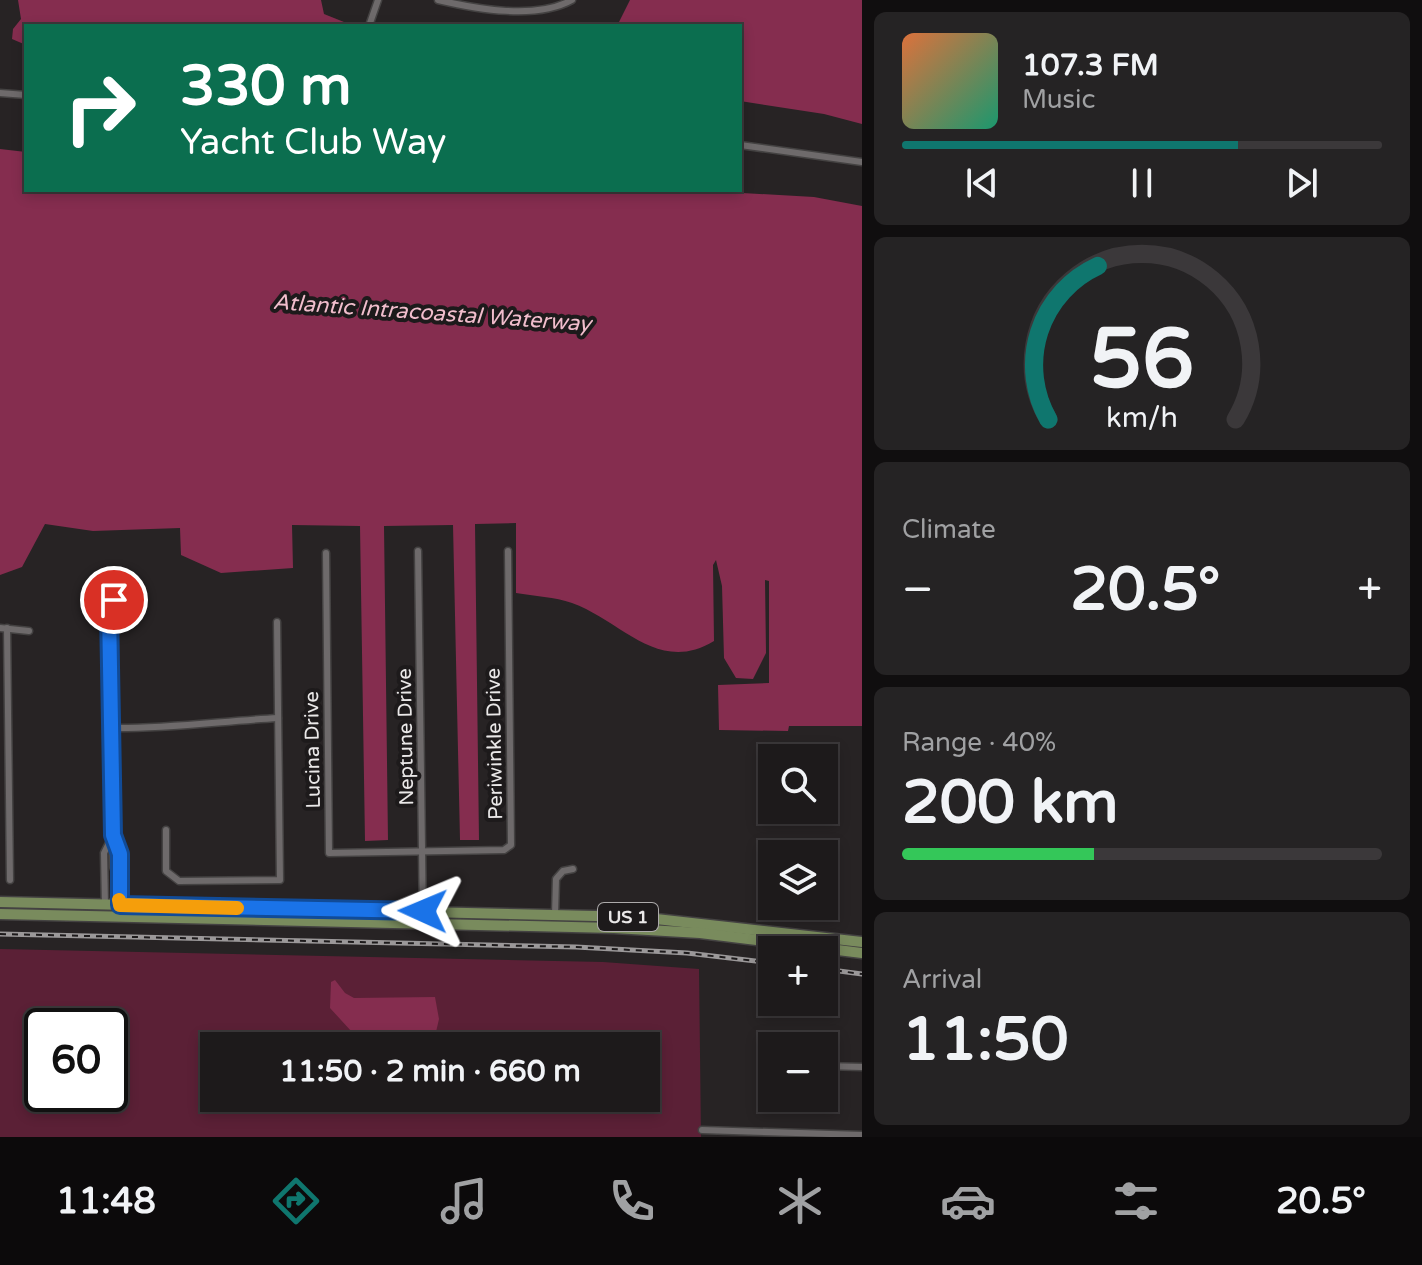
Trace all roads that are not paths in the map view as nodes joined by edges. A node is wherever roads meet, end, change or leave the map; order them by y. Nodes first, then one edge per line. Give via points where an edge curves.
1 (378, 0) edge
2 (438, 0) edge
3 (572, 0) edge
4 (370, 24) edge
5 (0, 93) edge
6 (24, 95) edge
7 (742, 145) edge
8 (862, 162) edge
9 (418, 551) dead end
10 (508, 551) dead end
11 (326, 553) dead end
12 (114, 600) dead end
13 (277, 622) dead end
14 (4, 628) edge
15 (29, 631) dead end
16 (278, 718) junction
17 (111, 728) junction
18 (166, 830) dead end
19 (113, 835) junction
20 (9, 845) junction
21 (0, 847) edge
22 (423, 852) junction
23 (104, 865) junction
24 (116, 866) junction
25 (573, 869) dead end
26 (10, 880) dead end
27 (0, 902) edge
28 (105, 910) junction
29 (120, 911) junction
30 (0, 914) edge
31 (423, 917) junction
32 (555, 920) junction
33 (700, 928) junction
34 (758, 937) edge
35 (858, 941) edge
36 (838, 950) edge
37 (838, 950) edge
38 (862, 953) edge
39 (838, 1066) edge
40 (862, 1067) edge
41 (702, 1130) dead end
42 (862, 1135) edge

1 - 4 street
2 - 3 street via 511,9
5 - 6 street
7 - 8 street
9 - 22 street, Neptune Drive
10 - 22 street, Periwinkle Drive via 511,845 504,850
11 - 22 street, Lucina Drive via 329,853
12 - 17 street via 109,610
13 - 16 street
14 - 15 street
14 - 20 street
16 - 17 street
16 - 18 street via 280,880 179,881 166,871
17 - 19 street
19 - 23 street
19 - 24 street via 120,854
20 - 21 street
20 - 26 street
22 - 31 street, Neptune Drive
23 - 24 street
23 - 28 street
24 - 29 street
25 - 32 street via 556,879
27 - 28 main road, US 1
28 - 29 main road, US 1
28 - 30 main road, US 1
29 - 31 main road, US 1
31 - 32 main road, US 1
32 - 33 main road, US 1
33 - 34 main road, US 1
33 - 35 main road, US 1
35 - 36 main road
37 - 38 main road, US 1
39 - 40 street
41 - 42 street

